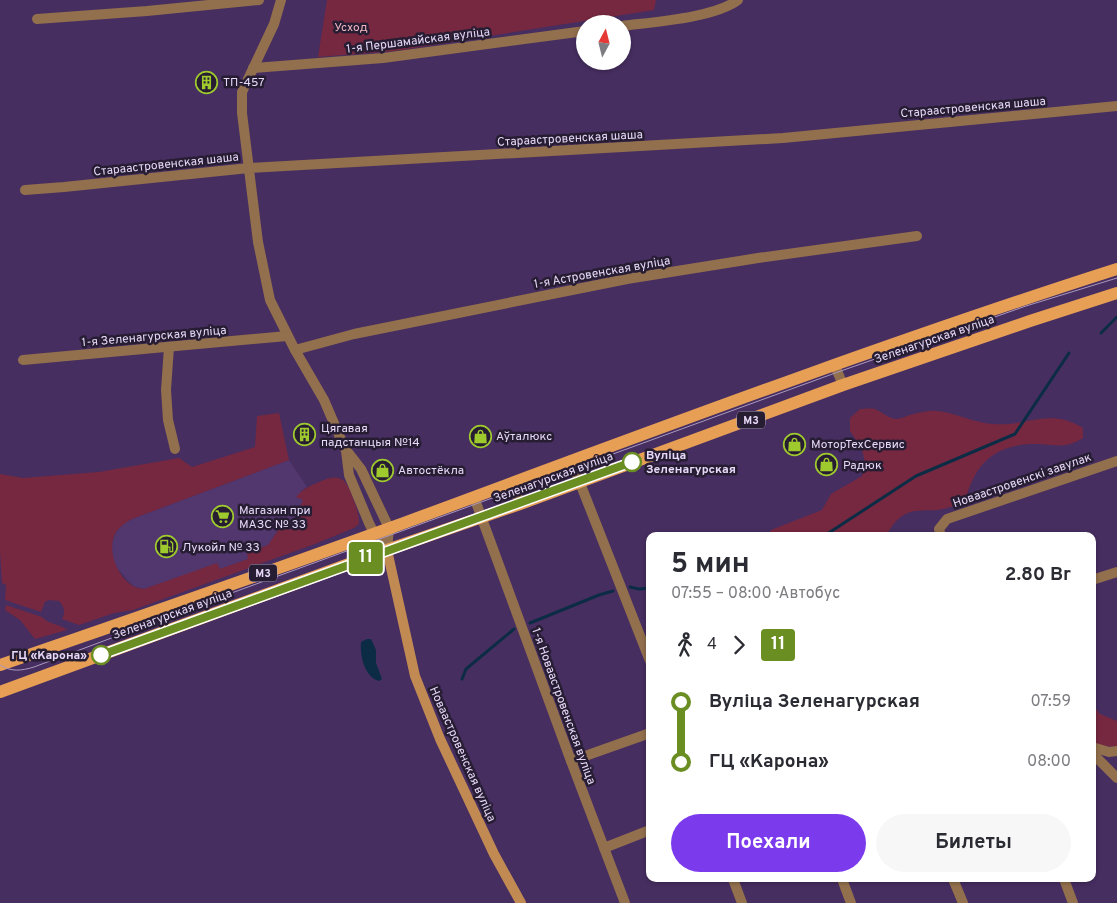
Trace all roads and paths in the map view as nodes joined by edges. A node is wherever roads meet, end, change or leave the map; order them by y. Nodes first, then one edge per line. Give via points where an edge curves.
1 (259, 0) edge
2 (281, 0) edge
3 (738, 0) edge
4 (37, 19) dead end
5 (631, 25) edge
6 (576, 32) edge
7 (253, 68) junction
8 (1117, 106) edge
9 (249, 168) junction
10 (24, 190) dead end
11 (918, 236) dead end
12 (1117, 269) edge
13 (1117, 293) edge
14 (287, 336) junction
15 (169, 347) junction
16 (295, 350) junction
17 (23, 360) dead end
18 (835, 366) junction
19 (843, 385) junction
20 (175, 449) dead end
21 (346, 451) junction
22 (571, 460) junction
23 (1117, 461) edge
24 (579, 481) junction
25 (513, 482) junction
26 (474, 497) junction
27 (520, 504) junction
28 (481, 517) junction
29 (389, 528) junction
30 (940, 532) edge
31 (374, 533) junction
32 (387, 550) junction
33 (1117, 572) edge
34 (1096, 579) edge
35 (646, 651) edge
36 (0, 665) edge
37 (0, 692) edge
38 (646, 734) edge
39 (1096, 748) edge
40 (1117, 751) edge
41 (1096, 756) edge
42 (571, 761) junction
43 (1117, 778) edge
44 (646, 832) edge
45 (604, 848) junction
46 (734, 882) edge
47 (843, 882) edge
48 (954, 882) edge
49 (1065, 882) edge
50 (521, 903) edge
51 (625, 903) edge
52 (742, 903) edge
53 (851, 903) edge
54 (963, 903) edge
55 (1073, 903) edge

1 - 4 street
2 - 7 street via 274,24
3 - 5 street via 722,9 702,14
6 - 7 street, 1-я Першамайская вуліца via 383,58
7 - 9 street via 242,92
8 - 9 street, Стараастровенская шаша via 783,138
9 - 10 street, Стараастровенская шаша
9 - 14 street via 258,242 270,300
11 - 16 street, 1-я Астровенская вуліца via 627,279 354,334
12 - 18 main road, Зеленагурская вуліца / М3 via 971,316
13 - 19 main road, Зеленагурская вуліца / М3
14 - 15 street, 1-я Зеленагурская вуліца
14 - 16 street
15 - 17 street, 1-я Зеленагурская вуліца
15 - 20 street via 166,390 168,420
16 - 21 street via 324,400
18 - 19 street
18 - 22 main road, Зеленагурская вуліца / М3
19 - 24 main road, Зеленагурская вуліца / М3
21 - 29 street via 362,469
21 - 31 street via 349,475
22 - 24 street
22 - 25 main road, Зеленагурская вуліца / М3
23 - 30 street, Новаастровенскі завулак via 947,519
24 - 27 main road, Зеленагурская вуліца / М3
24 - 35 street
25 - 26 main road, Зеленагурская вуліца / М3
25 - 27 street
26 - 28 street, 1-я Новаастровенская вуліца
26 - 29 main road, Зеленагурская вуліца / М3
27 - 28 main road, Зеленагурская вуліца / М3
28 - 32 main road, Зеленагурская вуліца / М3
28 - 42 street, 1-я Новаастровенская вуліца
29 - 31 main road, Зеленагурская вуліца / М3
29 - 32 street
31 - 32 street
31 - 36 main road, Зеленагурская вуліца / М3
32 - 37 main road, Зеленагурская вуліца / М3
32 - 50 main road, Новаастровенская вуліца via 415,676 440,739 494,854
33 - 34 street
38 - 42 street
39 - 40 street
41 - 43 street
42 - 45 street, 1-я Новаастровенская вуліца
44 - 45 street
45 - 51 street, 1-я Новаастровенская вуліца
46 - 52 street
47 - 53 street
48 - 54 street
49 - 55 street

